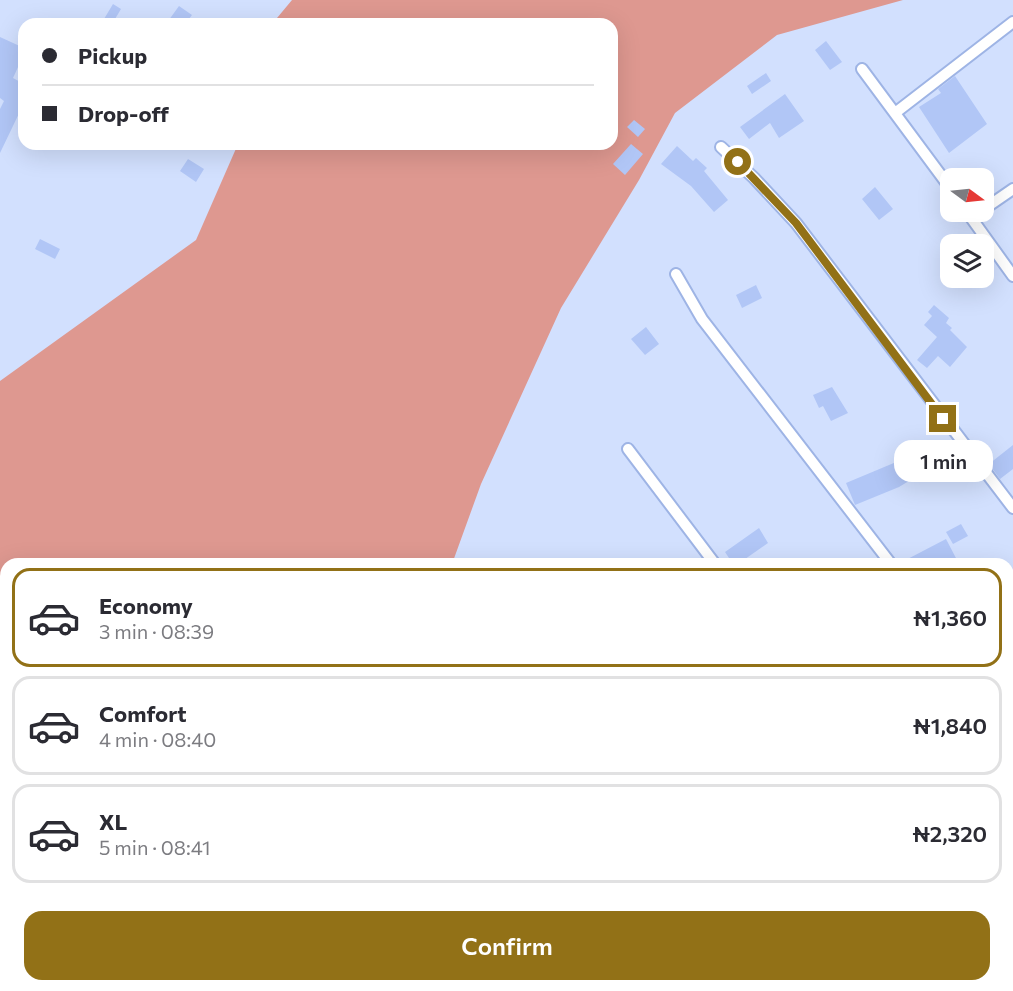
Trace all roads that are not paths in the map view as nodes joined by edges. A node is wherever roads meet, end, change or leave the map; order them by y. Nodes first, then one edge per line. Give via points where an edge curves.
1 (1013, 22) edge
2 (862, 69) dead end
3 (895, 113) junction
4 (721, 147) dead end
5 (940, 174) edge
6 (1013, 189) edge
7 (994, 201) edge
8 (981, 222) edge
9 (676, 274) dead end
10 (1013, 276) edge
11 (628, 449) dead end
12 (1013, 508) edge
13 (710, 558) edge
14 (886, 558) edge

1 - 3 street
2 - 3 street
3 - 5 street
4 - 12 street via 796,223
6 - 7 street
8 - 10 street
9 - 14 street via 702,319
11 - 13 street

